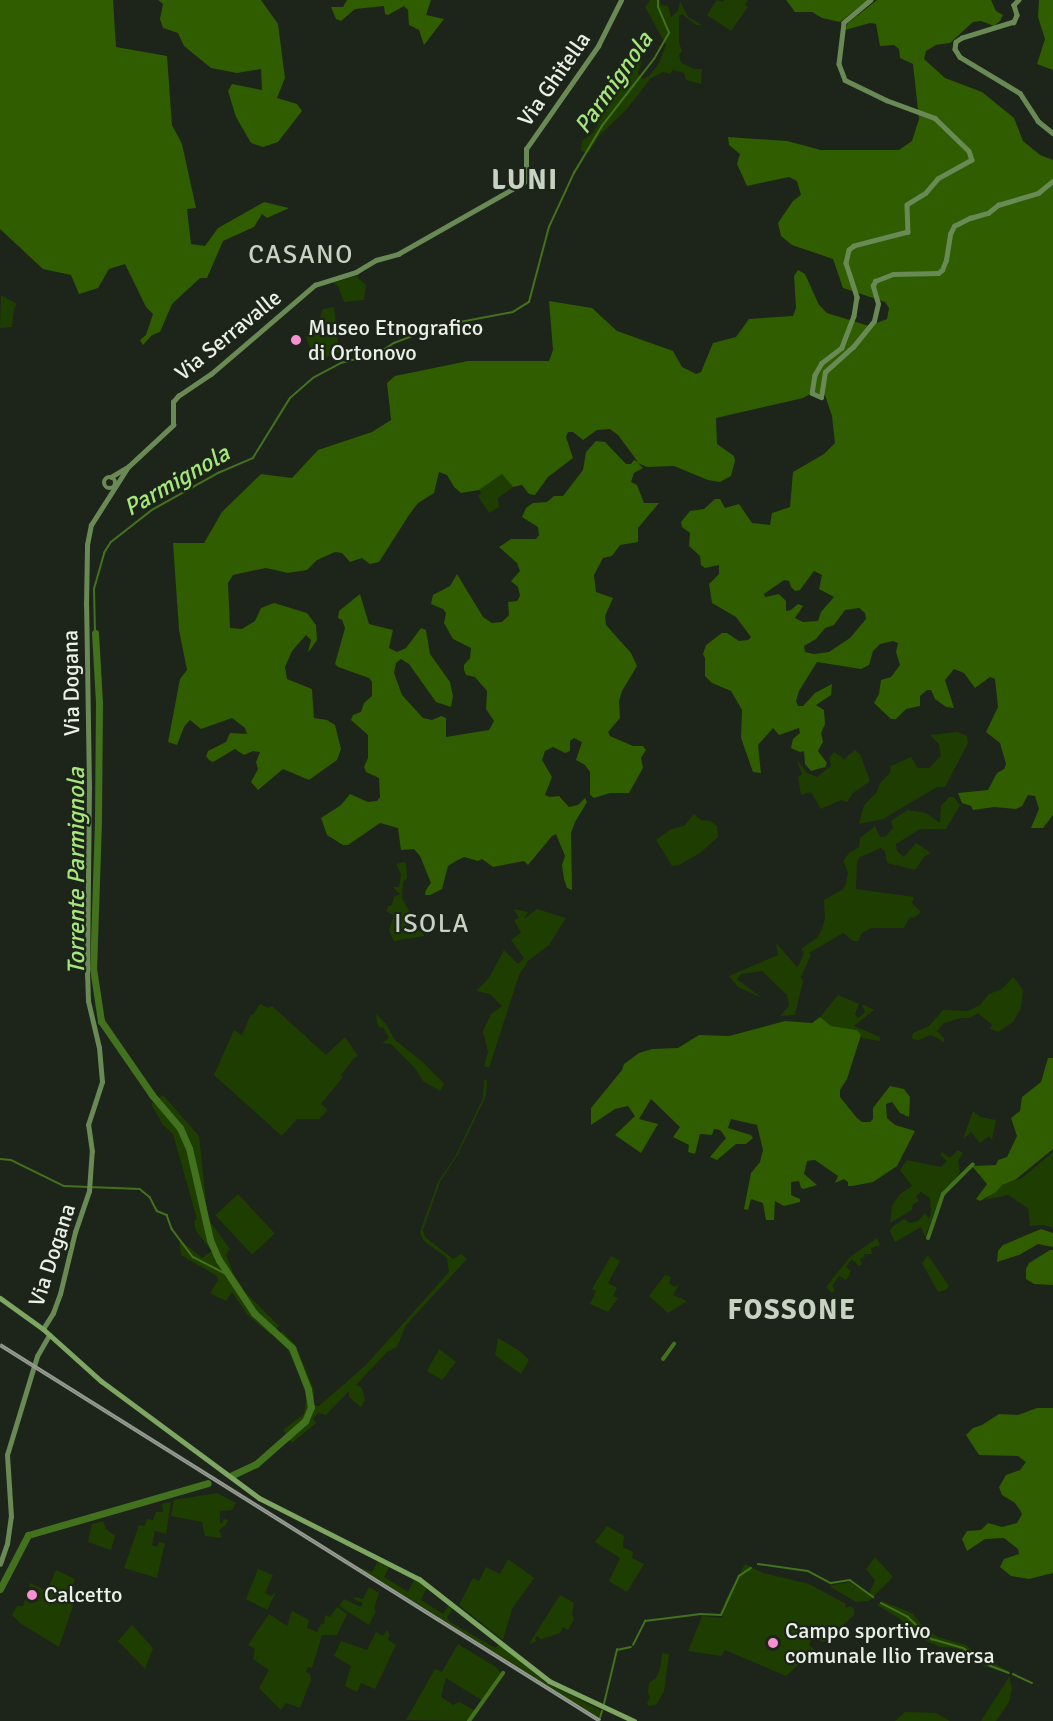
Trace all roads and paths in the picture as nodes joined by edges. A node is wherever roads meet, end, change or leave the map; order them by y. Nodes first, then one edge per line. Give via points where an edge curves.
1 (621, 0) edge
2 (871, 0) edge
3 (1019, 0) edge
4 (1053, 133) edge
5 (1053, 181) edge
6 (315, 285) joint
7 (129, 467) junction
8 (111, 477) junction
9 (115, 486) junction
10 (107, 488) junction
11 (105, 505) junction
12 (0, 1298) edge
13 (43, 1329) junction
14 (49, 1335) junction
15 (0, 1564) edge
16 (634, 1721) edge

1 - 6 street, Via Ghitella via 598,46 526,149 526,180 405,250
2 - 5 street via 844,23 839,64 845,80 935,118 969,151 972,160 938,179 907,205 908,232 849,250 846,263 857,297 854,316 842,348 822,363 815,375 812,393 821,397 825,372 874,321 878,304 875,281 893,274 938,273 946,260 954,226 998,205 1038,193
3 - 4 street via 1014,5 1017,19 1004,27 962,38 955,49 960,57 1020,93 1038,121
6 - 7 street, Via Serravalle via 211,374 178,396 173,402 173,425
7 - 8 street
7 - 9 street, Via Dogana
8 - 9 street
8 - 10 street, Via Dogana via 104,481
9 - 10 street
9 - 11 street, Via Dogana
10 - 11 street, Via Dogana
11 - 13 street, Via Dogana via 89,532 86,605 87,975 102,1074 88,1125 92,1152 90,1188 60,1294
12 - 13 main road
13 - 14 main road
14 - 15 street via 37,1356 7,1455 11,1517
14 - 16 main road via 258,1498 410,1573 549,1681

